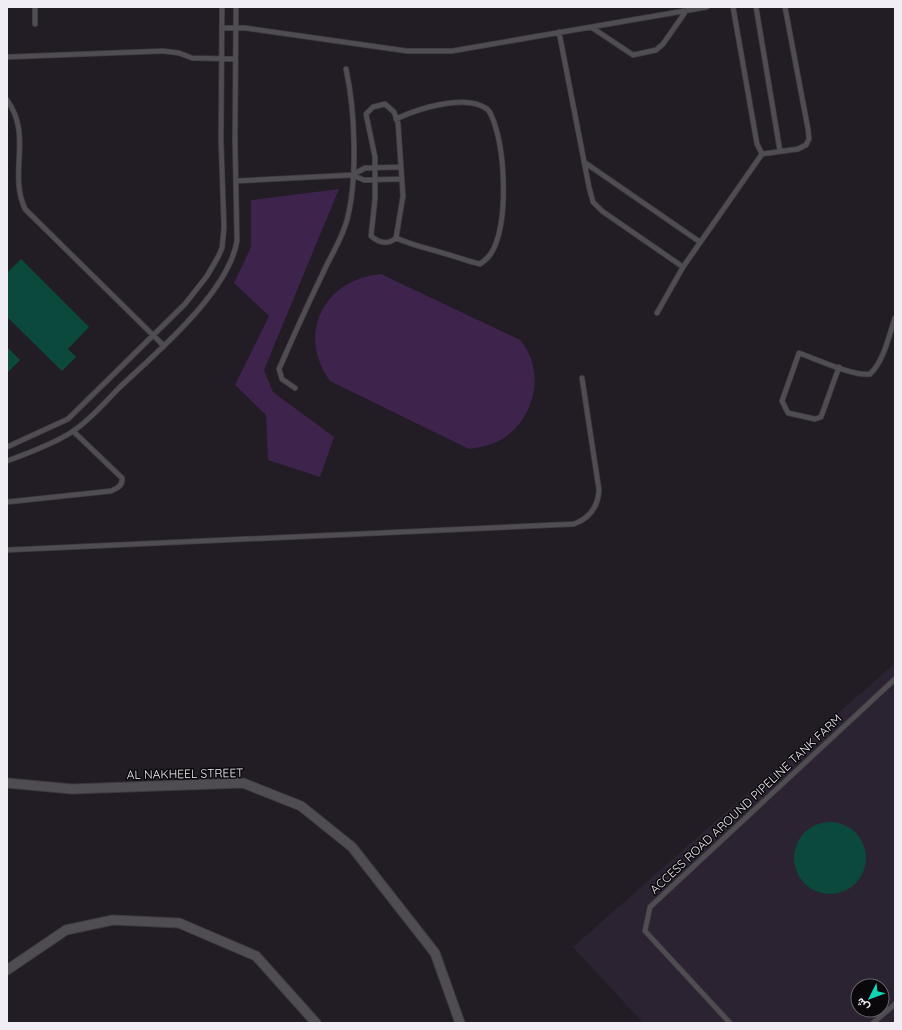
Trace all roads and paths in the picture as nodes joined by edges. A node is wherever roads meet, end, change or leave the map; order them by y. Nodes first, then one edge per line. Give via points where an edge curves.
1 (35, 7) edge
2 (222, 7) edge
3 (236, 7) edge
4 (707, 7) edge
5 (733, 7) edge
6 (756, 7) edge
7 (785, 7) edge
8 (686, 10) junction
9 (35, 24) dead end
10 (591, 26) junction
11 (222, 28) junction
12 (236, 28) junction
13 (559, 32) junction
14 (7, 56) edge
15 (222, 59) junction
16 (235, 59) junction
17 (346, 69) dead end
18 (7, 100) edge
19 (396, 118) junction
20 (780, 151) junction
21 (762, 154) junction
22 (584, 162) junction
23 (401, 167) junction
24 (375, 168) junction
25 (352, 175) junction
26 (402, 179) junction
27 (375, 180) junction
28 (236, 181) junction
29 (396, 238) junction
30 (700, 242) junction
31 (683, 267) junction
32 (657, 313) dead end
33 (895, 318) edge
34 (154, 336) junction
35 (163, 345) junction
36 (839, 367) junction
37 (582, 378) dead end
38 (296, 388) dead end
39 (72, 431) junction
40 (7, 447) edge
41 (7, 461) edge
42 (7, 502) edge
43 (7, 550) edge
44 (895, 679) edge
45 (7, 783) edge
46 (7, 970) edge
47 (895, 1004) edge
48 (316, 1023) edge
49 (460, 1023) edge
50 (730, 1023) edge
51 (873, 1023) edge

1 - 9 lane
2 - 11 lane
3 - 12 lane
4 - 8 lane
5 - 21 lane via 757,144
6 - 20 lane
7 - 20 lane via 808,139 806,145 798,149
8 - 10 lane
8 - 10 lane via 656,50 633,55
10 - 13 lane
11 - 12 lane
11 - 15 lane
12 - 13 lane via 407,51 434,52
12 - 16 lane
13 - 22 lane
14 - 15 lane via 163,51 192,58
15 - 16 lane
15 - 34 lane via 222,248 208,276
16 - 28 lane
17 - 25 lane via 351,103
18 - 34 lane via 14,109 18,122 19,196 25,209
19 - 23 lane
19 - 24 lane via 394,112 385,104 373,107 366,114
19 - 29 lane via 437,105 462,102 480,105 488,109 498,133 503,167 499,229 488,259 480,264 467,262
20 - 21 lane
21 - 30 lane
22 - 30 lane
22 - 31 lane via 594,202 602,211
23 - 24 lane
23 - 26 lane
24 - 25 lane via 365,168
24 - 27 lane
25 - 27 lane via 364,180
25 - 28 lane
25 - 38 lane via 350,206 344,229 300,319 279,369 282,379
26 - 27 lane
26 - 29 lane via 403,196
27 - 29 lane via 371,236 376,241 384,243 392,242
28 - 35 lane via 235,252 218,284 195,313
30 - 31 lane
31 - 32 lane
33 - 36 lane via 880,358 870,374 856,373
34 - 35 lane
34 - 40 lane via 68,419
35 - 39 lane
36 - 36 lane via 821,416 815,419 788,413 782,401 799,353
37 - 43 lane via 599,494 592,512 574,524
39 - 41 lane
39 - 42 lane via 122,478 119,487 111,491
44 - 50 lane, ACCESS ROAD AROUND PIPELINE TANK FARM via 650,906 645,931
45 - 49 street, AL NAKHEEL STREET via 72,790 243,783 301,806 352,847 435,953
46 - 48 street via 66,930 113,920 179,923 256,956
47 - 51 lane

